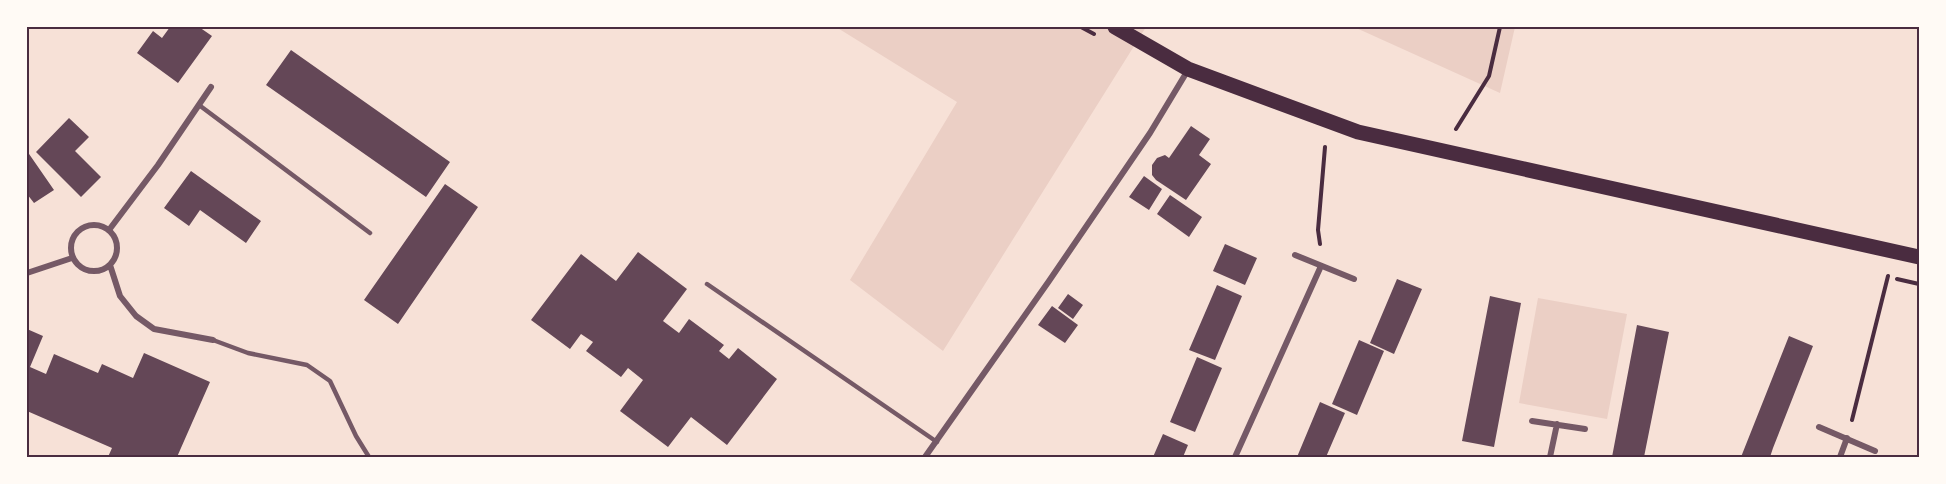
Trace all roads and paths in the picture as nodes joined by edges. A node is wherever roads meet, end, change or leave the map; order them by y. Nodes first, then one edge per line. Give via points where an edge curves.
1 (1115, 27) edge
2 (1500, 27) edge
3 (1188, 69) junction
4 (212, 87) dead end
5 (199, 105) junction
6 (1325, 147) dead end
7 (1442, 150) junction
8 (108, 230) junction
9 (370, 233) dead end
10 (1295, 255) dead end
11 (1919, 257) edge
12 (72, 258) junction
13 (110, 265) junction
14 (1322, 266) junction
15 (27, 273) edge
16 (1888, 276) dead end
17 (1354, 279) dead end
18 (707, 284) dead end
19 (213, 340) joint
20 (1532, 421) dead end
21 (1557, 424) junction
22 (1819, 427) dead end
23 (1585, 429) dead end
24 (1847, 438) junction
25 (937, 442) junction
26 (1875, 451) dead end
27 (369, 457) edge
28 (925, 457) edge
29 (1235, 457) edge
30 (1550, 457) edge
31 (1840, 457) edge

1 - 3 main road
2 - 7 path via 1489,76
3 - 7 main road via 1358,132
3 - 25 street via 1150,133
4 - 5 street
5 - 8 street
5 - 9 lane
6 - 14 path via 1318,230
7 - 11 main road
8 - 12 street via 90,225 80,229 71,241
8 - 13 street via 117,245
10 - 14 street
12 - 13 street via 90,271
12 - 15 street
13 - 19 street via 120,296 145,323 154,329
14 - 17 street
14 - 29 street
16 - 24 path
18 - 25 lane
19 - 27 lane via 248,353 307,365 330,381
20 - 21 street
21 - 23 street
21 - 30 street
22 - 24 street
24 - 26 street
24 - 31 street
25 - 28 street

